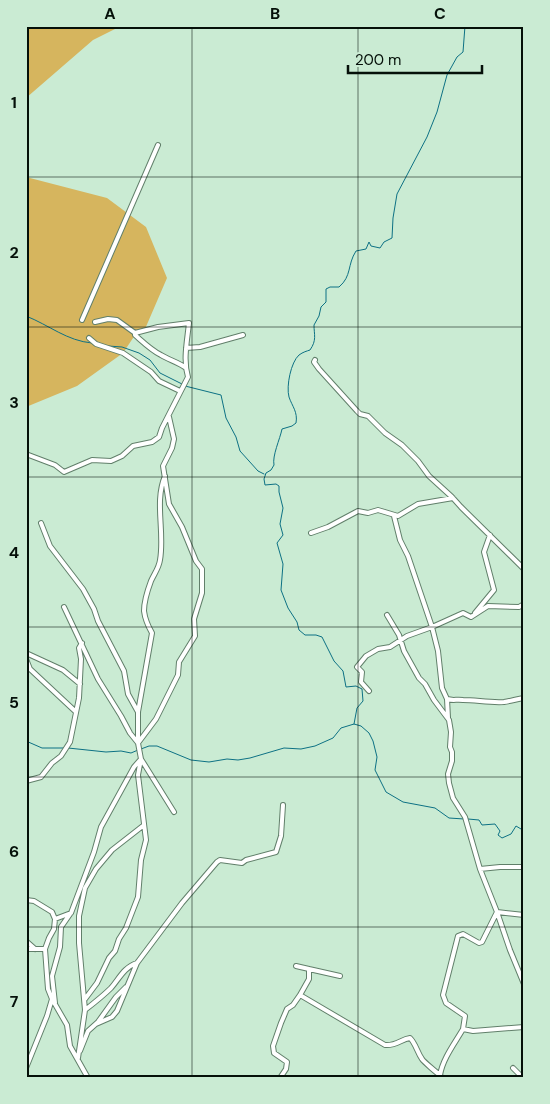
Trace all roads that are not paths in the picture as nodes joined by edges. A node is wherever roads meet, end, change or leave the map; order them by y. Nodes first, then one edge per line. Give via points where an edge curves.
1 (158, 145) dead end
2 (82, 320) dead end
3 (95, 322) dead end
4 (135, 332) junction
5 (243, 335) dead end
6 (89, 338) dead end
7 (186, 348) junction
8 (315, 360) dead end
9 (186, 368) junction
10 (180, 391) junction
11 (169, 417) junction
12 (26, 454) edge
13 (165, 476) junction
14 (454, 498) junction
15 (394, 516) junction
16 (41, 522) dead end
17 (311, 532) dead end
18 (490, 535) junction
19 (524, 570) edge
20 (524, 604) edge
21 (64, 607) dead end
22 (387, 615) dead end
23 (471, 618) junction
24 (432, 627) junction
25 (400, 642) junction
26 (82, 643) junction
27 (26, 653) edge
28 (26, 659) edge
29 (80, 684) junction
30 (369, 691) dead end
31 (524, 698) edge
32 (447, 699) junction
33 (76, 712) junction
34 (138, 712) junction
35 (449, 720) junction
36 (138, 743) junction
37 (141, 759) junction
38 (26, 781) edge
39 (283, 805) dead end
40 (174, 812) dead end
41 (144, 825) junction
42 (524, 867) edge
43 (480, 869) junction
44 (26, 900) edge
45 (497, 912) junction
46 (71, 913) junction
47 (524, 915) edge
48 (55, 919) junction
49 (26, 941) edge
50 (26, 949) edge
51 (34, 949) junction
52 (46, 949) junction
53 (137, 963) junction
54 (296, 966) dead end
55 (309, 969) junction
56 (340, 976) dead end
57 (524, 984) edge
58 (128, 985) junction
59 (300, 995) junction
60 (85, 999) junction
61 (53, 1001) junction
62 (85, 1010) junction
63 (96, 1024) junction
64 (524, 1027) edge
65 (463, 1029) junction
66 (78, 1058) junction
67 (26, 1068) edge
68 (512, 1068) dead end
69 (441, 1076) edge
70 (88, 1078) edge
71 (280, 1078) edge
72 (523, 1078) edge

1 - 2 street
3 - 4 street via 117,320
4 - 7 street via 189,324
4 - 9 street via 158,354
5 - 7 street
6 - 10 street via 96,344 123,353 159,381
7 - 9 street
8 - 14 street via 319,369 360,414 368,416 402,445
9 - 10 street via 188,377
10 - 11 street
11 - 12 street via 159,437 133,446 111,461 92,460 64,472
11 - 13 street via 174,439 163,466
13 - 34 street via 160,501 161,558 158,571 151,580 144,611 152,633
13 - 36 street via 169,504 202,570 202,593 194,619 195,636 180,662 178,675 156,719
14 - 15 street via 418,504
14 - 18 street
15 - 17 street via 381,511 368,513 360,510 328,528
15 - 24 street
16 - 34 street via 50,546 83,588 124,671 128,694
18 - 19 street
18 - 23 street via 484,552 494,590
20 - 23 street via 488,606
21 - 26 street
22 - 25 street
23 - 24 street via 463,613
24 - 25 street
24 - 32 street via 442,688
25 - 30 street via 378,649 357,667 362,672 361,682
25 - 35 street
26 - 29 street via 79,648
26 - 36 street via 98,680
27 - 29 street via 62,670
28 - 33 street via 30,669
29 - 33 street
31 - 32 street via 505,702
32 - 35 street
33 - 38 street via 70,742 61,756 41,777
34 - 36 street
35 - 43 street via 452,761 449,784 464,817
36 - 37 street
37 - 40 street
37 - 41 street via 138,775
37 - 46 street via 101,827
39 - 53 street via 281,836 276,852 242,863 220,860 182,903
41 - 60 street via 146,840 138,897 115,951
41 - 60 street via 112,850 85,888 79,916
42 - 43 street
43 - 45 street
44 - 48 street via 52,912
45 - 47 street
45 - 57 street
45 - 65 street via 482,942 463,934 458,936 443,995 446,1002 464,1016
46 - 48 street
46 - 61 street via 61,927 60,947 52,976
48 - 52 street
49 - 51 street
50 - 51 street
51 - 52 street
52 - 61 street via 48,989
53 - 58 street
53 - 62 street via 121,974 110,989
54 - 55 street
55 - 56 street
55 - 59 street via 309,979
58 - 63 street
58 - 63 street via 117,1011
59 - 69 street via 385,1045 398,1044 410,1038 423,1060
59 - 71 street via 280,1022 273,1046 274,1053 287,1062
60 - 62 street
61 - 66 street via 67,1024 70,1046
61 - 67 street
62 - 66 street
63 - 66 street via 88,1031
64 - 65 street
65 - 69 street
66 - 70 street
68 - 72 street

